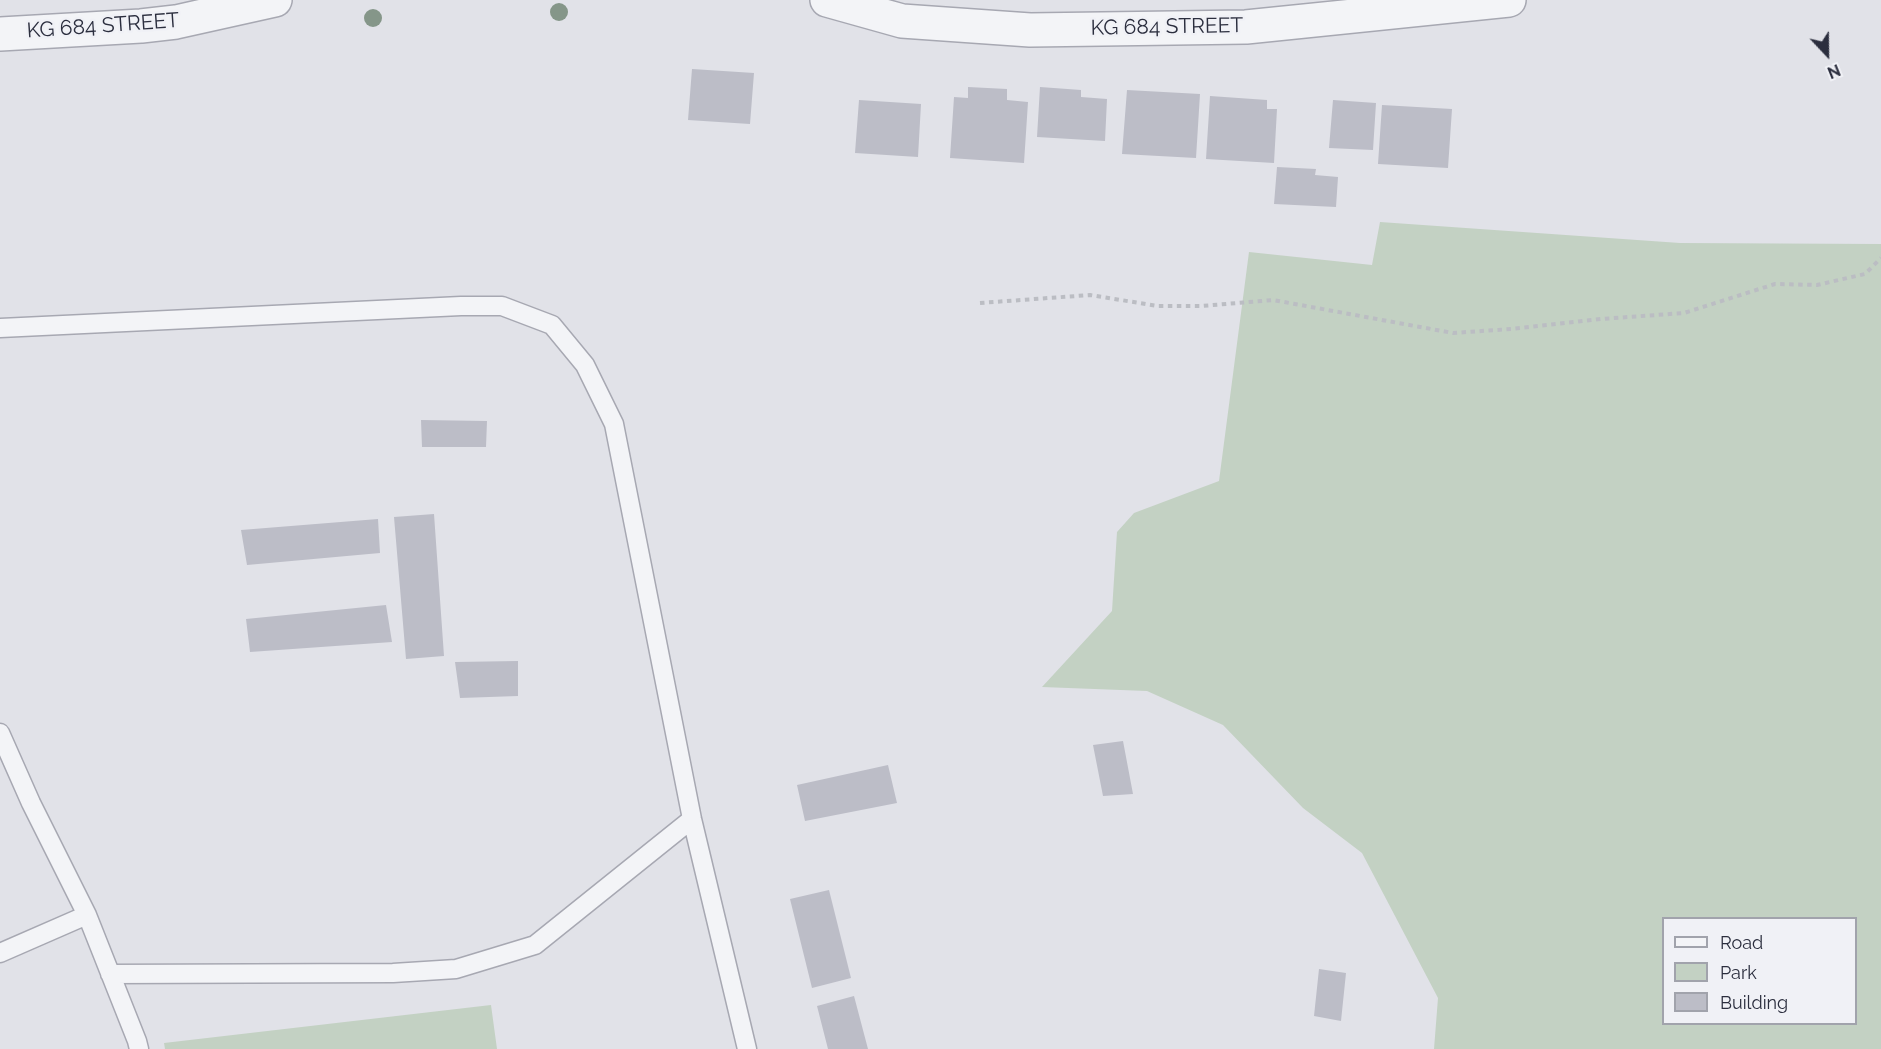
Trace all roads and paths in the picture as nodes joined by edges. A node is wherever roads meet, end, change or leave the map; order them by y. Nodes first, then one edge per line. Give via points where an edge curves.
1 (275, 0) edge
2 (827, 0) edge
3 (1509, 0) edge
4 (0, 34) edge
5 (1881, 258) edge
6 (980, 303) dead end
7 (0, 328) edge
8 (0, 733) edge
9 (693, 819) junction
10 (87, 915) junction
11 (0, 952) edge
12 (110, 974) junction
13 (139, 1049) edge
14 (747, 1049) edge

1 - 4 street, KG 684 STREET via 176,22
2 - 3 street, KG 684 STREET via 902,21 1030,30 1246,27
5 - 6 path via 1865,274 1817,285 1775,284 1684,313 1453,333 1273,300 1158,306 1090,295
7 - 9 lane via 461,306 502,306 552,325 585,366 614,424
8 - 10 lane
9 - 12 lane via 535,945 456,969 393,973
9 - 14 lane
10 - 11 lane
10 - 12 lane
12 - 13 lane

